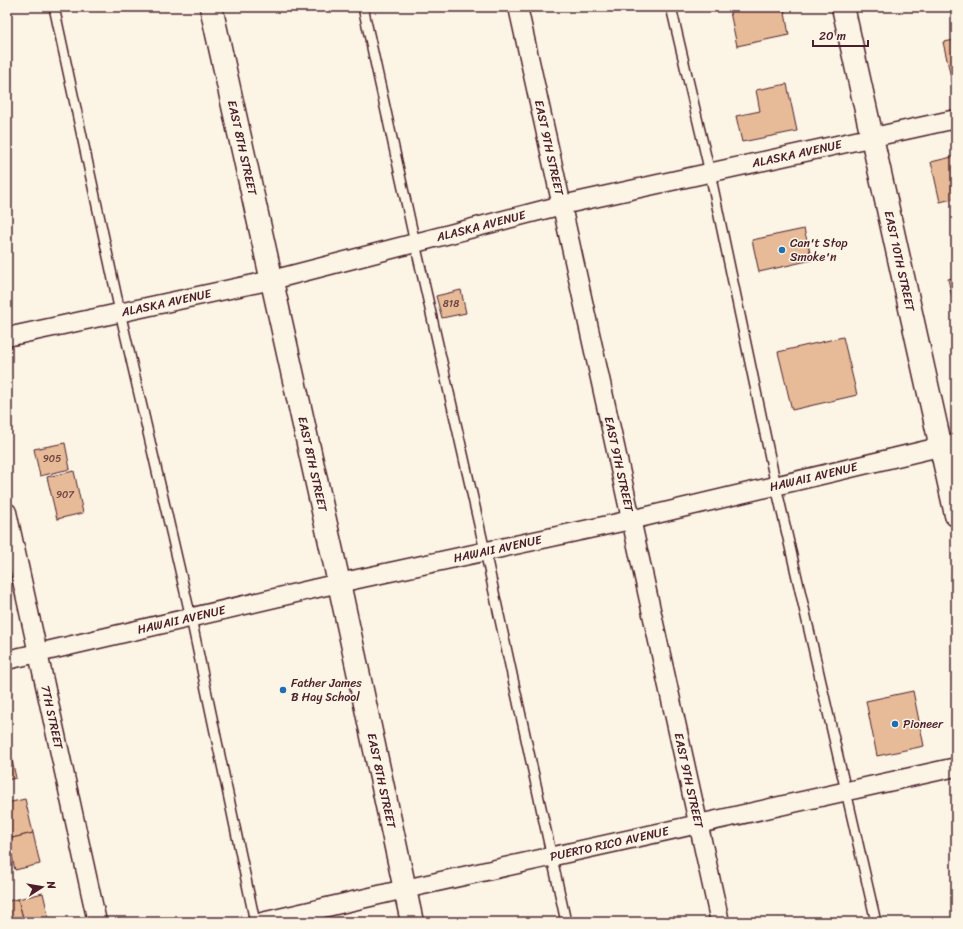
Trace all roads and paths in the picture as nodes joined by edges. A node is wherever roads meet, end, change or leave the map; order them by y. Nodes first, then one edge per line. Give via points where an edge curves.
1 (54, 7) edge
2 (211, 7) edge
3 (363, 7) edge
4 (518, 7) edge
5 (671, 7) edge
6 (843, 7) edge
7 (956, 119) edge
8 (872, 138) junction
9 (710, 173) junction
10 (562, 205) junction
11 (415, 243) junction
12 (272, 280) junction
13 (120, 312) junction
14 (7, 336) edge
15 (948, 444) edge
16 (776, 486) junction
17 (7, 512) edge
18 (956, 515) edge
19 (631, 520) junction
20 (485, 551) junction
21 (339, 583) junction
22 (191, 618) junction
23 (38, 654) junction
24 (7, 660) edge
25 (956, 767) edge
26 (846, 791) junction
27 (698, 824) junction
28 (551, 857) junction
29 (405, 889) junction
30 (97, 922) edge
31 (255, 922) edge
32 (262, 922) edge
33 (412, 922) edge
34 (566, 922) edge
35 (720, 922) edge
36 (876, 922) edge

1 - 13 lane
2 - 12 street, EAST 8TH STREET
3 - 11 lane
4 - 10 street, EAST 9TH STREET
5 - 9 lane
6 - 8 street, EAST 10TH STREET
7 - 8 street, ALASKA AVENUE
8 - 9 street, ALASKA AVENUE
8 - 15 street, EAST 10TH STREET
9 - 10 street, ALASKA AVENUE
9 - 16 lane
10 - 11 street, ALASKA AVENUE
10 - 19 street, EAST 9TH STREET
11 - 12 street, ALASKA AVENUE
11 - 20 lane
12 - 13 street, ALASKA AVENUE
12 - 21 street, EAST 8TH STREET
13 - 14 street, ALASKA AVENUE
13 - 22 lane
15 - 16 street, HAWAII AVENUE
15 - 18 street, EAST 10TH STREET
16 - 19 street, HAWAII AVENUE
16 - 26 lane
17 - 23 street, 7TH STREET
19 - 20 street, HAWAII AVENUE
19 - 27 street, EAST 9TH STREET
20 - 21 street, HAWAII AVENUE
20 - 28 lane
21 - 22 street, HAWAII AVENUE
21 - 29 street, EAST 8TH STREET
22 - 23 street, HAWAII AVENUE
22 - 31 lane
23 - 24 street, HAWAII AVENUE
23 - 30 street, 7TH STREET
25 - 26 street, PUERTO RICO AVENUE
26 - 27 street, PUERTO RICO AVENUE
26 - 36 lane
27 - 28 street, PUERTO RICO AVENUE
27 - 35 street, EAST 9TH STREET
28 - 29 street, PUERTO RICO AVENUE
28 - 34 lane
29 - 32 street, PUERTO RICO AVENUE
29 - 33 street, EAST 8TH STREET

